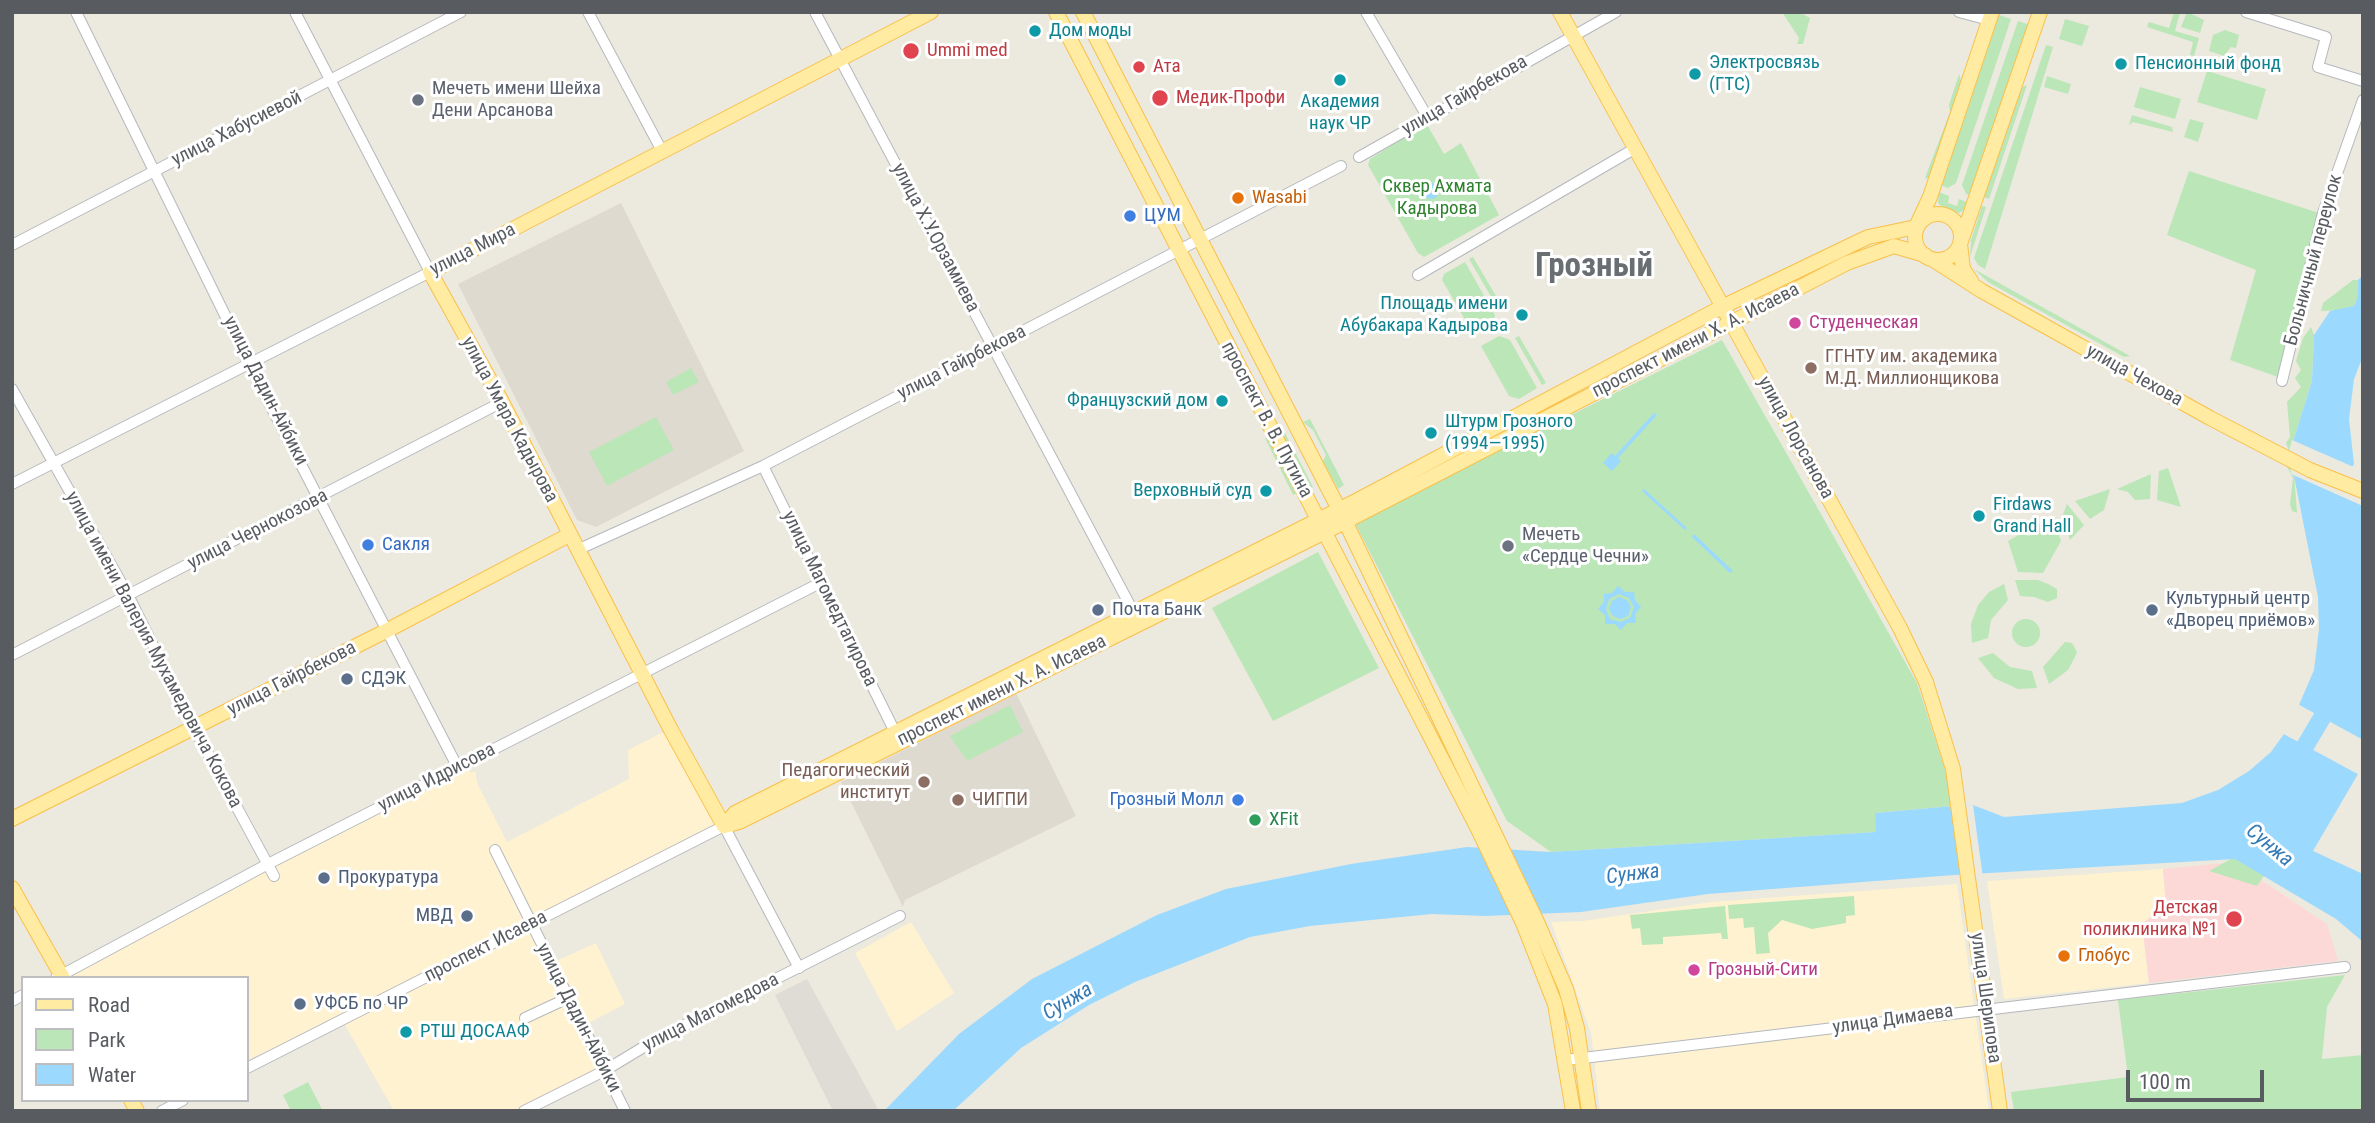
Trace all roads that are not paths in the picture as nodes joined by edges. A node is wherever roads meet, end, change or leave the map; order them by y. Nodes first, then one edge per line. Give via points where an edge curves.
1 (76, 12) edge
2 (295, 12) edge
3 (461, 12) edge
4 (588, 12) edge
5 (815, 12) edge
6 (931, 12) edge
7 (1056, 12) edge
8 (1083, 12) edge
9 (1366, 12) edge
10 (1560, 12) edge
11 (1616, 12) edge
12 (1959, 12) edge
13 (2040, 12) edge
14 (2246, 12) edge
15 (1991, 16) edge
16 (1572, 36) junction
17 (839, 60) junction
18 (333, 81) junction
19 (2363, 81) edge
20 (2363, 100) edge
21 (1428, 118) junction
22 (1634, 149) junction
23 (662, 151) junction
24 (1359, 157) dead end
25 (1341, 166) dead end
26 (155, 170) junction
27 (1920, 223) junction
28 (1200, 240) junction
29 (12, 244) edge
30 (1960, 244) junction
31 (1178, 252) junction
32 (1928, 257) junction
33 (429, 272) junction
34 (1418, 275) dead end
35 (1983, 291) junction
36 (1722, 307) junction
37 (1732, 324) junction
38 (993, 346) junction
39 (249, 364) junction
40 (2281, 380) dead end
41 (12, 389) edge
42 (502, 402) junction
43 (52, 463) junction
44 (763, 466) junction
45 (12, 484) edge
46 (2363, 491) edge
47 (320, 499) junction
48 (1342, 515) junction
49 (1322, 525) junction
50 (569, 535) junction
51 (577, 550) junction
52 (820, 583) junction
53 (128, 595) junction
54 (1136, 617) junction
55 (386, 631) junction
56 (12, 654) edge
57 (642, 674) junction
58 (194, 728) junction
59 (895, 732) junction
60 (458, 768) junction
61 (12, 818) edge
62 (724, 826) junction
63 (1484, 826) junction
64 (495, 850) dead end
65 (268, 864) junction
66 (274, 876) dead end
67 (1969, 885) joint
68 (12, 888) edge
69 (900, 916) dead end
70 (531, 924) junction
71 (2346, 967) dead end
72 (799, 968) junction
73 (59, 976) edge
74 (62, 976) edge
75 (568, 998) junction
76 (1986, 1008) junction
77 (525, 1018) dead end
78 (1582, 1058) junction
79 (1566, 1060) junction
80 (248, 1067) edge
81 (604, 1071) junction
82 (179, 1102) edge
83 (162, 1111) edge
84 (524, 1111) edge
85 (625, 1111) edge
86 (1573, 1111) edge
87 (1589, 1111) edge
88 (2000, 1111) edge

1 - 26 street, улица Дадин-Айбики
2 - 18 street, улица Умара Кадырова
3 - 18 street, улица Хабусиевой
4 - 23 street
5 - 17 street, улица Х.У.Орзамиева
6 - 17 main road, улица Мира
7 - 31 main road, проспект В. В. Путина
8 - 28 main road, проспект В. В. Путина
9 - 21 street
10 - 16 main road, улица Лорсанова
11 - 16 street, улица Гайрбекова
12 - 15 street
13 - 30 main road
14 - 19 street via 2326,37 2318,67
15 - 27 main road
16 - 21 street, улица Гайрбекова
16 - 22 main road, улица Лорсанова
17 - 23 main road, улица Мира
17 - 38 street, улица Х.У.Орзамиева
18 - 26 street, улица Хабусиевой
18 - 33 street, улица Умара Кадырова
20 - 40 street, Больничный переулок via 2323,213
21 - 24 street, улица Гайрбекова
22 - 34 street
22 - 36 main road, улица Лорсанова
23 - 33 main road, улица Мира
25 - 28 street, улица Гайрбекова
26 - 29 street, улица Хабусиевой
26 - 39 street, улица Дадин-Айбики
27 - 30 main road via 1933,215 1946,215 1960,230
27 - 32 main road via 1916,240
27 - 36 main road, проспект имени Х. А. Исаева via 1849,245
28 - 31 street, улица Гайрбекова
28 - 48 main road, проспект В. В. Путина
30 - 32 main road via 1952,255
30 - 35 main road via 1963,269
31 - 38 street, улица Гайрбекова
31 - 49 main road, проспект В. В. Путина
32 - 35 main road, проспект имени Х. А. Исаева
32 - 37 main road, проспект имени Х. А. Исаева via 1902,247 1878,250
33 - 39 street, улица Мира
33 - 42 main road, улица Умара Кадырова
35 - 46 main road, улица Чехова via 2287,458
36 - 37 main road, улица Лорсанова
36 - 48 main road, проспект имени Х. А. Исаева
37 - 48 main road, проспект имени Х. А. Исаева
37 - 67 main road, улица Лорсанова via 1926,682 1953,769
38 - 44 street, улица Гайрбекова
38 - 54 street, улица Х.У.Орзамиева
39 - 43 street, улица Мира
39 - 47 street, улица Дадин-Айбики
41 - 43 street, улица имени Валерия Мухамедовича Кокова
42 - 47 street, улица Чернокозова
42 - 50 main road, улица Умара Кадырова
43 - 45 street, улица Мира
43 - 53 street, улица имени Валерия Мухамедовича Кокова
44 - 51 street, улица Гайрбекова
44 - 52 street, улица Магомедтагирова
47 - 53 street, улица Чернокозова
47 - 55 street, улица Дадин-Айбики
48 - 49 main road, проспект имени Х. А. Исаева
48 - 63 main road, проспект В. В. Путина
49 - 54 main road, проспект имени Х. А. Исаева
49 - 63 main road, проспект В. В. Путина
50 - 51 main road, улица Умара Кадырова
50 - 55 main road, улица Гайрбекова
51 - 57 main road, улица Умара Кадырова
52 - 57 street, улица Идрисова
52 - 59 street, улица Магомедтагирова
53 - 56 street, улица Чернокозова
53 - 58 street, улица имени Валерия Мухамедовича Кокова
54 - 59 main road, проспект имени Х. А. Исаева
54 - 62 main road, проспект имени Х. А. Исаева
55 - 58 main road, улица Гайрбекова
55 - 60 street, улица Дадин-Айбики
57 - 60 street, улица Идрисова
57 - 62 main road, улица Умара Кадырова
58 - 61 main road, улица Гайрбекова
58 - 65 street, улица имени Валерия Мухамедовича Кокова
59 - 62 main road, проспект имени Х. А. Исаева via 734,813
60 - 65 street, улица Идрисова
62 - 70 street, проспект Исаева
62 - 72 street
63 - 78 main road via 1538,924 1566,989
63 - 79 main road via 1555,1004
64 - 70 street, улица Дадин-Айбики
65 - 66 street, улица имени Валерия Мухамедовича Кокова
65 - 74 street, улица Идрисова
67 - 76 main road, улица Шерипова
68 - 73 main road
69 - 72 street, улица Магомедова
70 - 75 street, улица Дадин-Айбики
70 - 80 street, проспект Исаева
71 - 76 street, улица Димаева
72 - 81 street, улица Магомедова via 657,1039
75 - 77 street
75 - 81 street, улица Дадин-Айбики
76 - 78 street, улица Димаева
76 - 88 main road, улица Шерипова
78 - 79 street, улица Димаева
78 - 87 main road
79 - 86 main road
81 - 84 street, улица Магомедова
81 - 85 street, улица Дадин-Айбики
82 - 83 street

